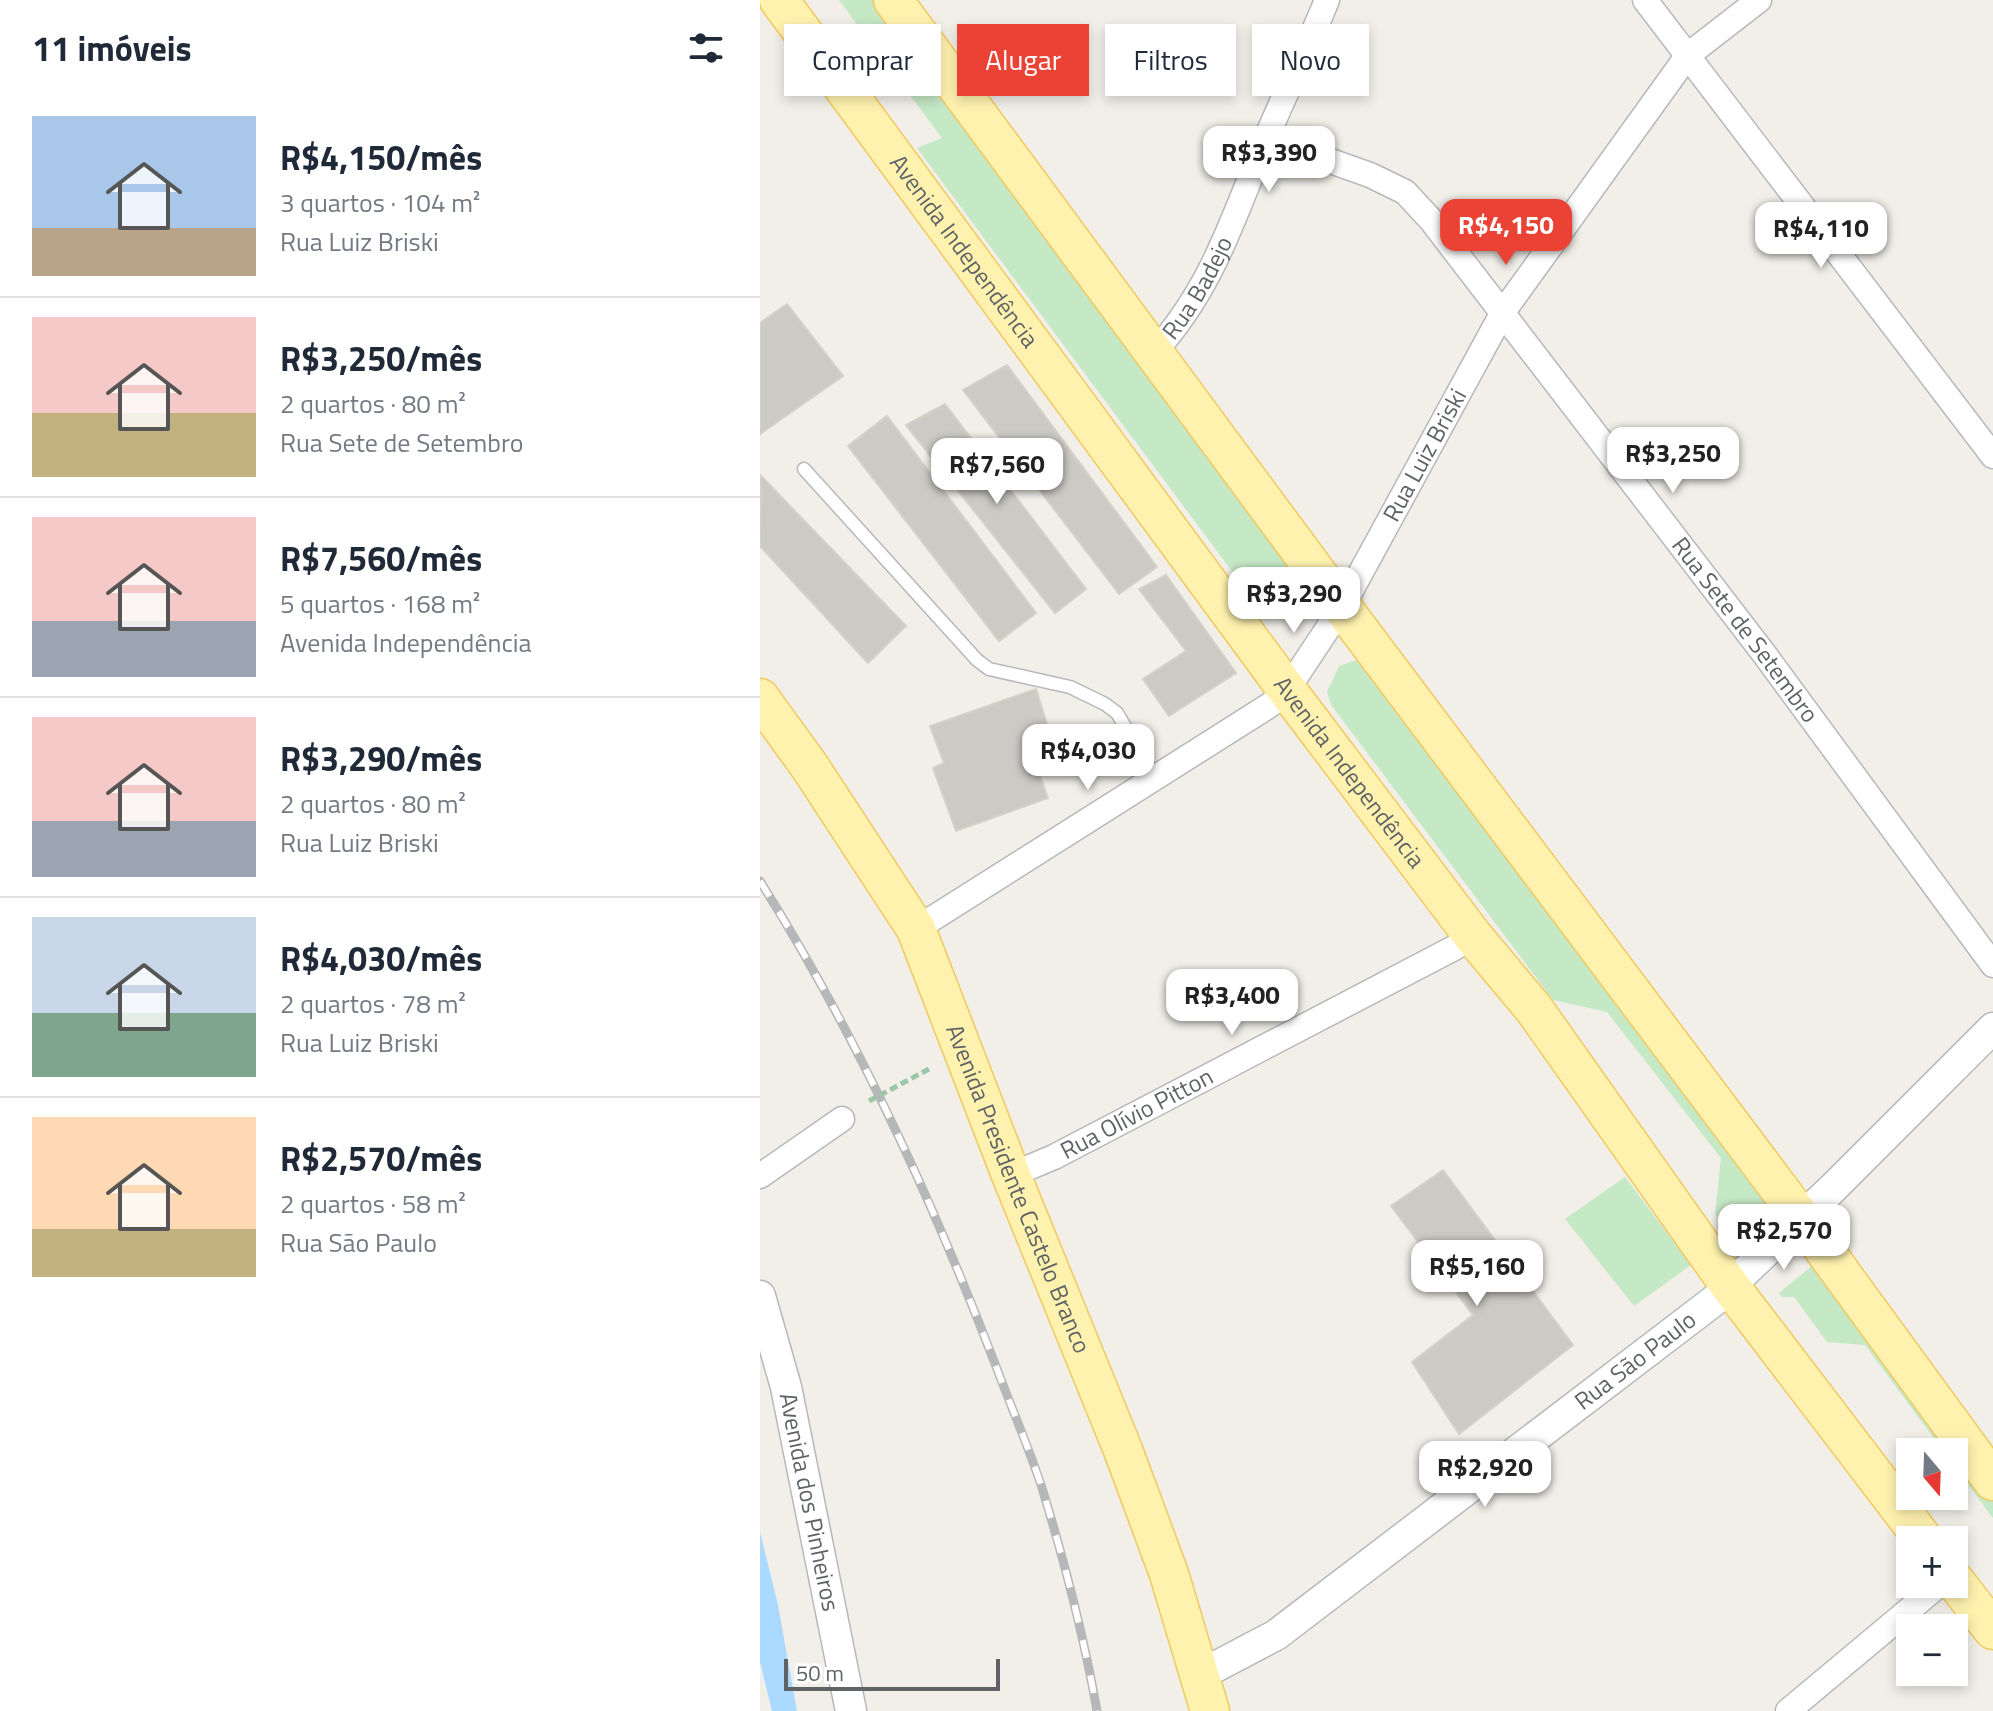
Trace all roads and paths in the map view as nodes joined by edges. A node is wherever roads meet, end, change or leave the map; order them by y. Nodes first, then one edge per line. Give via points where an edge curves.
1 (779, 0) edge
2 (893, 0) edge
3 (1645, 0) edge
4 (1759, 0) edge
5 (1323, 2) edge
6 (1688, 55) junction
7 (1266, 138) junction
8 (1503, 312) junction
9 (1154, 352) junction
10 (1993, 456) edge
11 (804, 469) dead end
12 (1342, 607) junction
13 (1287, 690) junction
14 (760, 698) edge
15 (1155, 778) junction
16 (916, 929) junction
17 (1473, 936) junction
18 (1993, 965) edge
19 (1993, 1028) edge
20 (929, 1069) dead end
21 (869, 1101) dead end
22 (842, 1119) dead end
23 (1011, 1175) junction
24 (760, 1176) edge
25 (1801, 1219) junction
26 (1730, 1286) junction
27 (760, 1296) edge
28 (1993, 1481) edge
29 (1913, 1526) edge
30 (1923, 1598) edge
31 (1968, 1598) edge
32 (1993, 1630) edge
33 (1205, 1693) edge
34 (851, 1711) edge
35 (1788, 1711) edge

1 - 13 main road, Avenida Independência
2 - 9 main road
3 - 6 street
4 - 6 street, Rua Luiz Briski
5 - 7 street, Rua Badejo
6 - 8 street, Rua Luiz Briski
6 - 10 street
7 - 8 street, Rua Sete de Setembro via 1405,192
7 - 9 street, Rua Badejo via 1212,270 1178,326
8 - 12 street, Rua Luiz Briski
8 - 18 street, Rua Sete de Setembro
9 - 12 main road
11 - 15 lane via 977,660 989,669 1070,687 1105,704 1117,713
12 - 13 street, Rua Luiz Briski
12 - 25 main road
13 - 15 street, Rua Luiz Briski
13 - 17 main road, Avenida Independência
14 - 16 main road, Avenida Presidente Castelo Branco
15 - 16 street, Rua Luiz Briski
16 - 23 main road, Avenida Presidente Castelo Branco
17 - 23 street, Rua Olívio Pitton
17 - 26 main road, Avenida Independência via 1534,1009
19 - 25 street, Rua São Paulo
20 - 21 path, bridge
22 - 24 street
23 - 33 main road, Avenida Presidente Castelo Branco via 1123,1450
25 - 26 street, Rua São Paulo
25 - 28 main road
26 - 29 main road, Avenida Independência
26 - 33 street, Rua São Paulo
27 - 34 street, Avenida dos Pinheiros via 786,1387
30 - 35 street
31 - 32 main road

